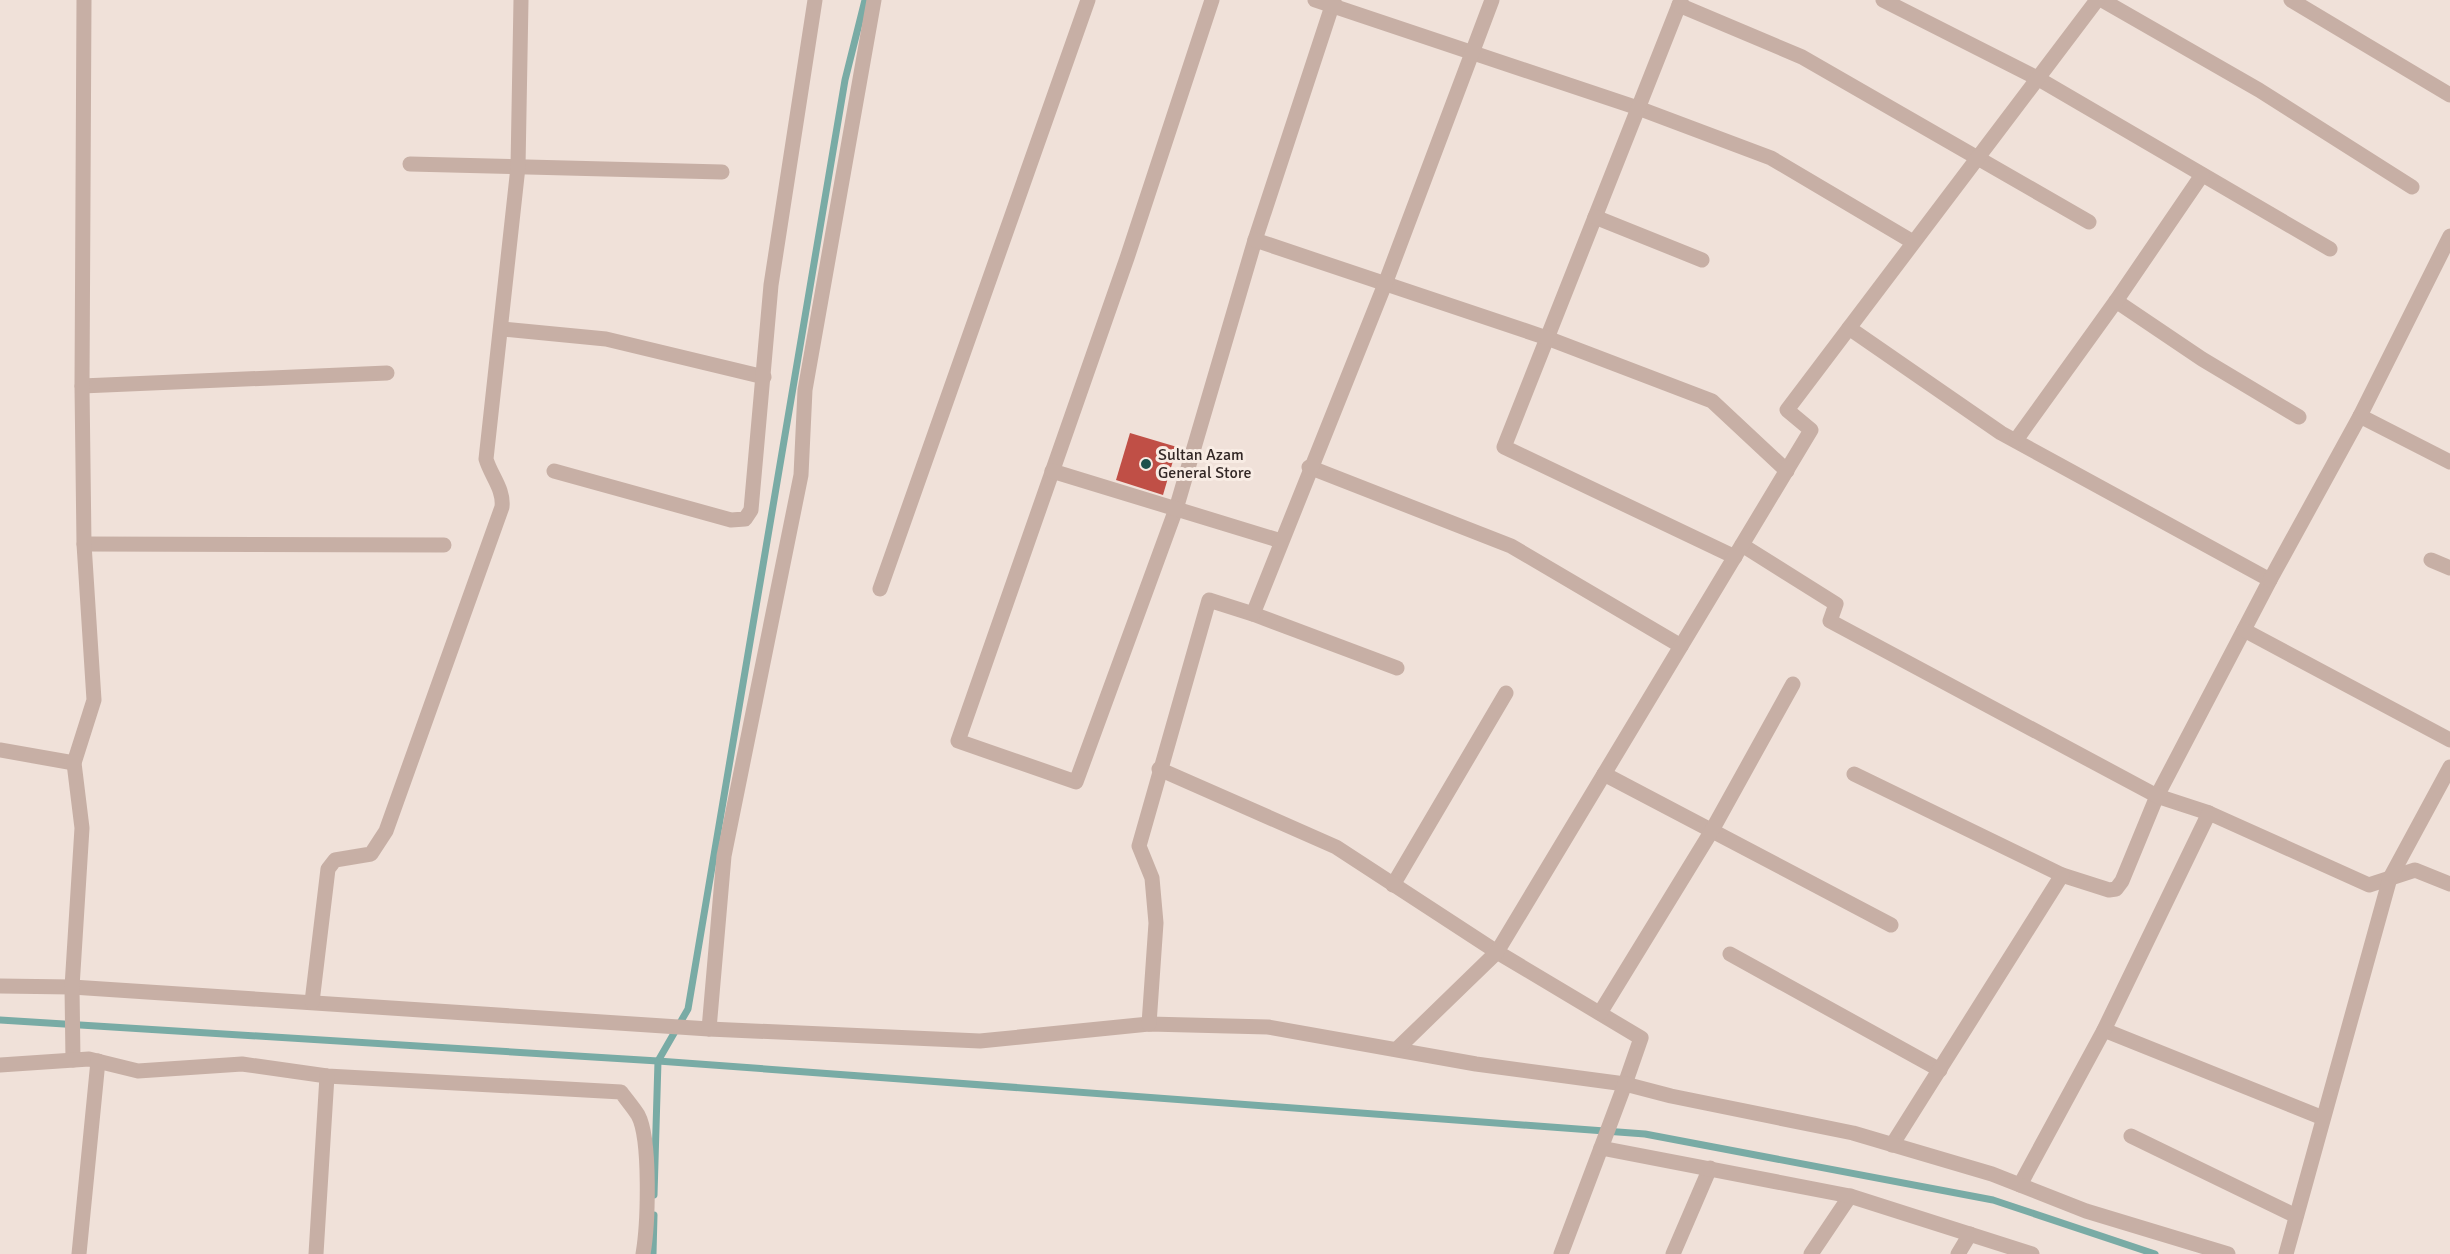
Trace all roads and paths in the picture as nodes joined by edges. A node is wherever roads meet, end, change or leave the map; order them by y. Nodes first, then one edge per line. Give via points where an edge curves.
1 (84, 0) edge
2 (521, 0) edge
3 (815, 0) edge
4 (874, 0) edge
5 (1088, 0) edge
6 (1212, 0) edge
7 (1315, 0) edge
8 (1492, 0) edge
9 (1883, 0) edge
10 (2097, 0) edge
11 (2102, 0) edge
12 (2290, 0) edge
13 (1333, 3) edge
14 (1680, 3) edge
15 (1474, 52) junction
16 (2037, 78) junction
17 (2450, 95) edge
18 (1638, 108) junction
19 (1976, 159) junction
20 (410, 164) dead end
21 (518, 167) junction
22 (722, 172) dead end
23 (2202, 175) junction
24 (2412, 187) dead end
25 (1595, 217) junction
26 (2089, 222) dead end
27 (2450, 236) edge
28 (1255, 240) junction
29 (1913, 242) junction
30 (2330, 249) dead end
31 (1702, 260) dead end
32 (1385, 284) junction
33 (2116, 301) junction
34 (1849, 328) junction
35 (502, 330) junction
36 (1547, 338) junction
37 (387, 373) dead end
38 (764, 377) junction
39 (82, 386) junction
40 (2360, 416) junction
41 (2299, 417) dead end
42 (2016, 440) junction
43 (2450, 462) edge
44 (1310, 467) junction
45 (554, 471) dead end
46 (1053, 471) junction
47 (1787, 471) junction
48 (1176, 509) junction
49 (1281, 541) junction
50 (84, 544) junction
51 (444, 545) dead end
52 (1739, 551) junction
53 (2431, 560) dead end
54 (2450, 568) edge
55 (2270, 580) junction
56 (880, 589) dead end
57 (1253, 614) junction
58 (2244, 630) junction
59 (1681, 646) junction
60 (1397, 668) dead end
61 (1792, 684) dead end
62 (1506, 693) dead end
63 (2450, 741) edge
64 (0, 750) edge
65 (74, 763) junction
66 (1159, 769) junction
67 (2449, 771) edge
68 (1604, 774) junction
69 (1854, 774) dead end
70 (2157, 796) junction
71 (2209, 813) junction
72 (1711, 832) junction
73 (2062, 875) junction
74 (2390, 878) junction
75 (2450, 884) edge
76 (1393, 885) junction
77 (1892, 925) dead end
78 (1497, 952) junction
79 (1730, 954) dead end
80 (0, 986) edge
81 (72, 987) junction
82 (312, 1002) junction
83 (1600, 1013) junction
84 (1149, 1024) junction
85 (709, 1029) junction
86 (2104, 1030) junction
87 (1397, 1049) junction
88 (73, 1055) junction
89 (98, 1061) junction
90 (0, 1065) edge
91 (1940, 1070) junction
92 (327, 1076) junction
93 (1625, 1084) junction
94 (2323, 1118) junction
95 (2132, 1137) dead end
96 (1602, 1143) junction
97 (1892, 1145) junction
98 (1710, 1168) junction
99 (2020, 1185) junction
100 (1850, 1196) junction
101 (2296, 1216) junction
102 (1970, 1234) junction
103 (79, 1254) edge
104 (316, 1254) edge
105 (643, 1254) edge
106 (1561, 1254) edge
107 (1673, 1254) edge
108 (1811, 1254) edge
109 (1958, 1254) edge
110 (2032, 1254) edge
111 (2228, 1254) edge
112 (2286, 1254) edge

1 - 39 street
2 - 21 street
3 - 38 street via 771,285
4 - 85 street via 805,390 801,475 724,856
5 - 56 street
6 - 46 street
7 - 13 street
8 - 15 street
9 - 16 street
10 - 16 street
11 - 24 street via 2259,90
12 - 17 street
13 - 15 street
13 - 28 street
14 - 18 street
14 - 19 street via 1802,57
15 - 18 street
15 - 32 street
16 - 19 street
16 - 23 street
18 - 25 street
18 - 29 street via 1771,158
19 - 26 street
19 - 29 street
20 - 21 street
21 - 22 street
21 - 35 street
23 - 30 street
23 - 33 street
25 - 31 street
25 - 36 street
27 - 40 street
28 - 32 street
28 - 48 street
29 - 34 street
32 - 36 street
32 - 44 street
33 - 41 street
33 - 42 street
34 - 42 street
34 - 47 street via 1787,410 1811,430
35 - 38 street via 606,339
35 - 82 street via 486,459 501,490 502,507 386,831 371,854 335,860 328,869
36 - 47 street via 1712,401
36 - 52 street via 1503,447
37 - 39 street
38 - 45 street via 754,498 745,519 708,515
39 - 50 street
40 - 43 street
40 - 55 street
42 - 55 street
44 - 49 street
44 - 59 street via 1511,546
46 - 48 street
46 - 48 street via 958,741 1076,782
47 - 52 street
48 - 49 street
49 - 57 street
50 - 51 street
50 - 65 street via 94,700
52 - 59 street
52 - 70 street via 1836,604 1830,621
53 - 54 street
55 - 58 street
57 - 60 street
57 - 66 street via 1209,600
58 - 63 street
58 - 70 street
59 - 68 street
61 - 72 street
62 - 76 street
64 - 65 street
65 - 81 street via 81,828
66 - 76 street via 1336,847
66 - 84 street via 1139,846 1152,878 1156,923
67 - 74 street
68 - 72 street
68 - 78 street
69 - 73 street
70 - 71 street
70 - 73 street via 2116,889
71 - 74 street via 2368,885
71 - 86 street
72 - 77 street
72 - 83 street
73 - 91 street
74 - 75 street via 2415,870
74 - 94 street
76 - 78 street
78 - 83 street
78 - 87 street
79 - 91 street
80 - 81 street
81 - 82 street
81 - 88 street
82 - 85 street
83 - 93 street via 1641,1038
84 - 85 street via 980,1041
84 - 87 street via 1268,1027
86 - 94 street
86 - 99 street
87 - 93 street
88 - 89 street
88 - 90 street
89 - 92 street via 138,1071 242,1064
89 - 103 street
91 - 97 street
92 - 104 street
92 - 105 street via 621,1092 639,1117 647,1167
93 - 96 street
93 - 97 street via 1853,1133
94 - 101 street
95 - 101 street
96 - 98 street
96 - 106 street
97 - 99 street
98 - 100 street
98 - 107 street
99 - 111 street via 2086,1211
100 - 102 street
100 - 108 street
101 - 112 street
102 - 109 street
102 - 110 street

